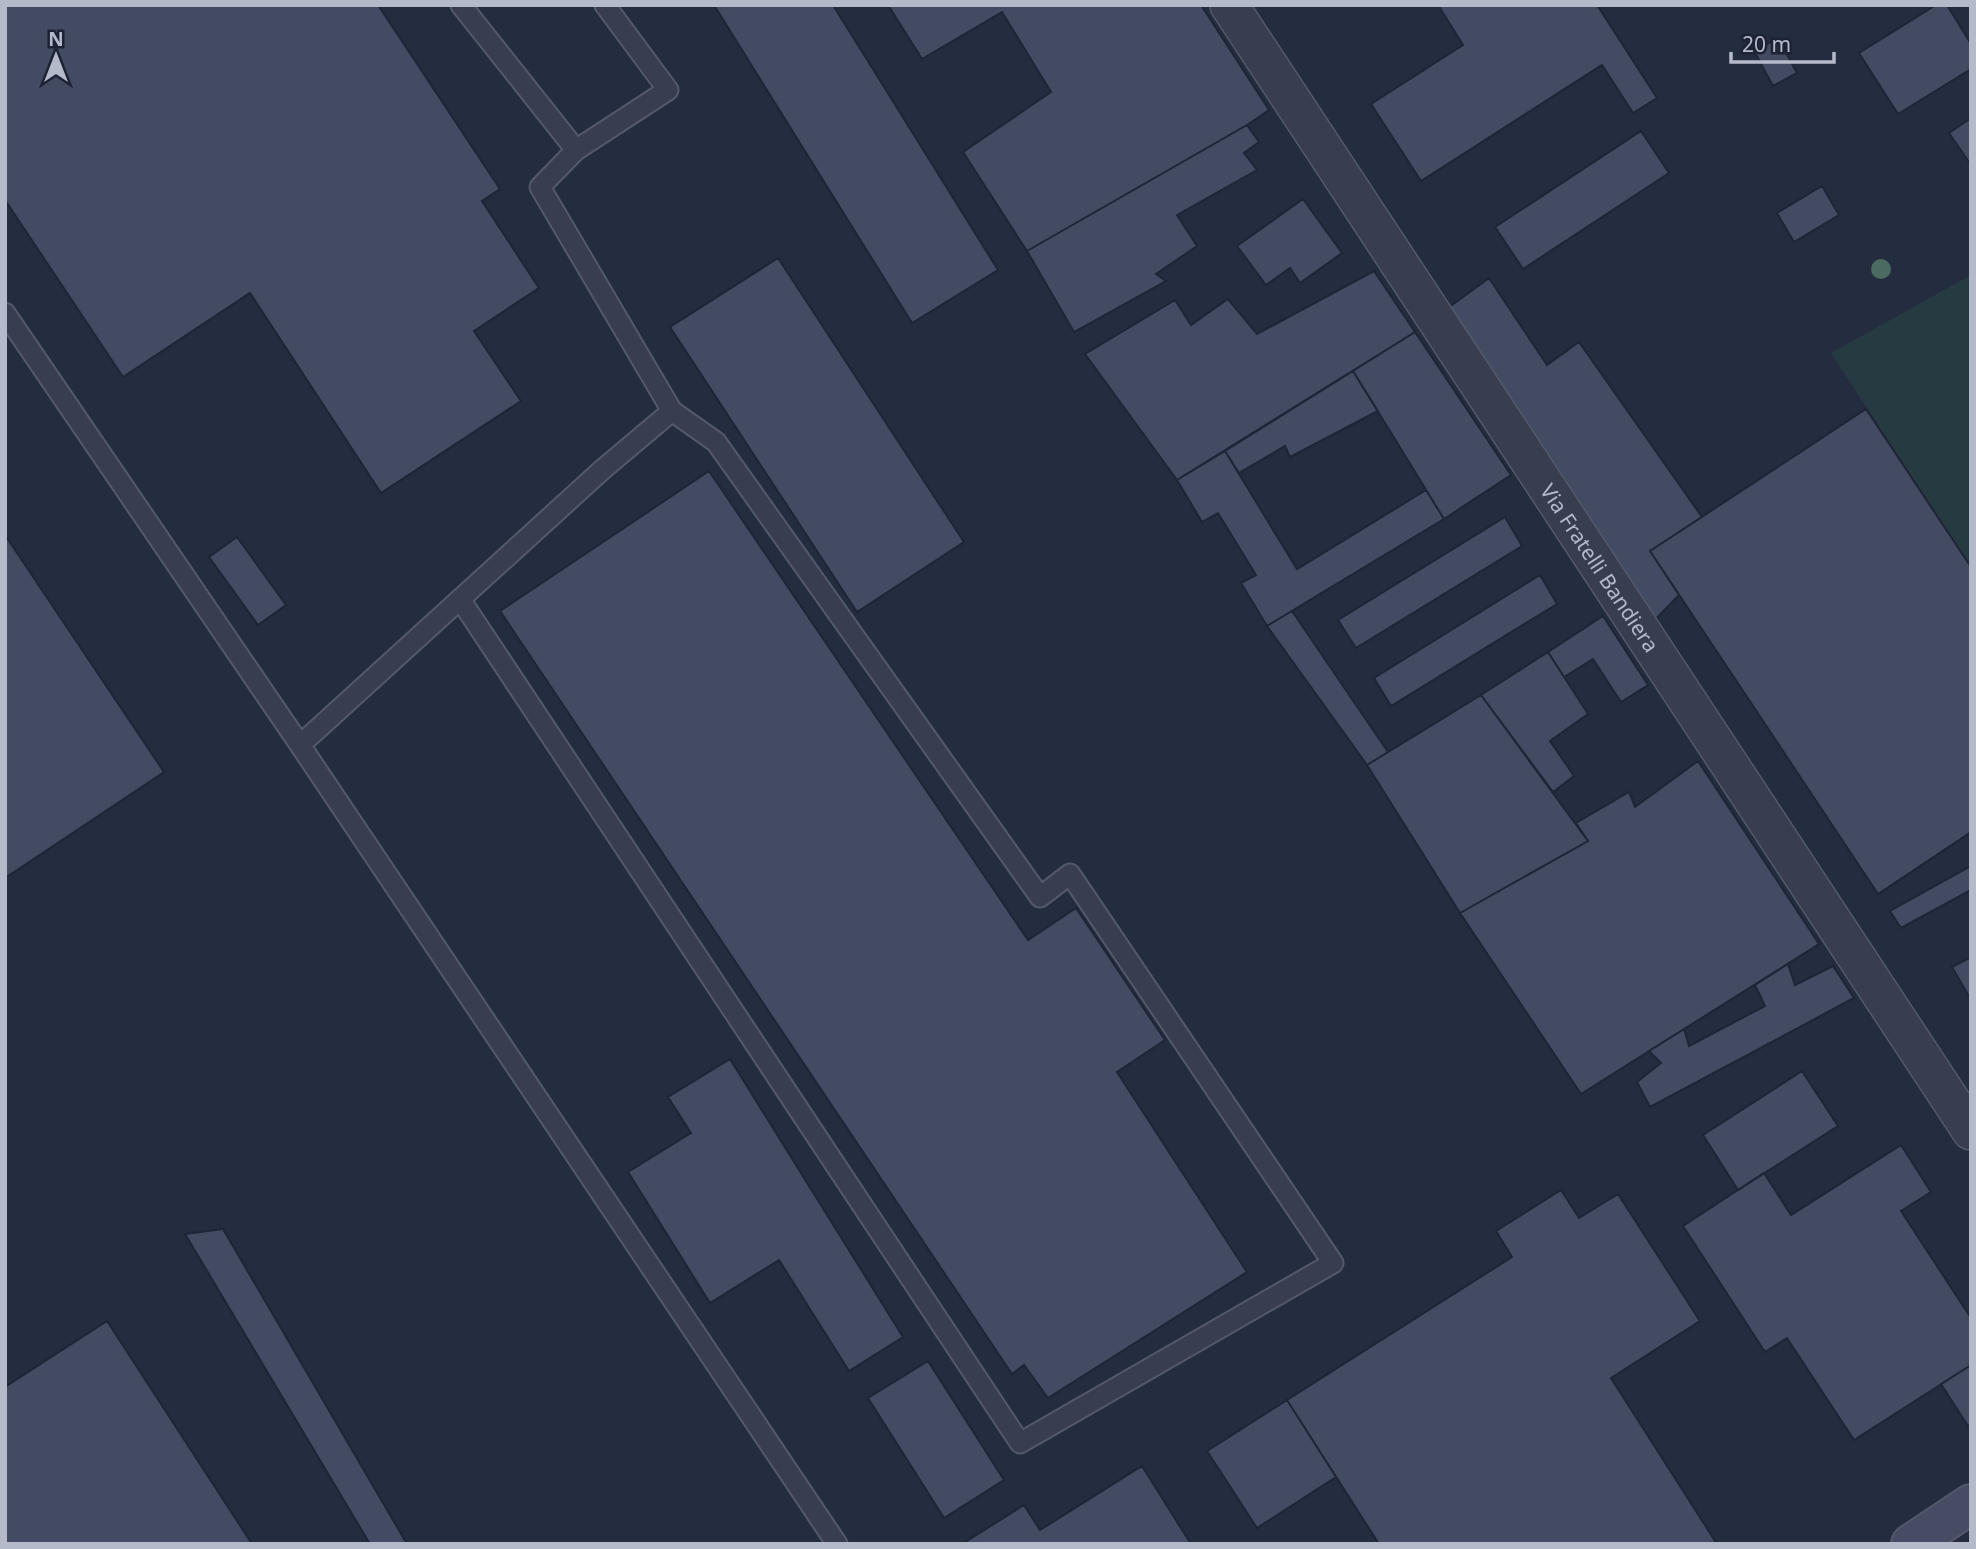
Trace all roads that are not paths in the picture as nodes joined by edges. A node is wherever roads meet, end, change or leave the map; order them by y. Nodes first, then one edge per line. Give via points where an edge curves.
1 (461, 5) edge
2 (605, 5) edge
3 (1229, 5) edge
4 (576, 150) junction
5 (5, 313) edge
6 (672, 411) junction
7 (460, 599) junction
8 (300, 744) junction
9 (1971, 1131) edge
10 (1971, 1504) edge
11 (837, 1544) edge
12 (1912, 1544) edge

1 - 4 lane
2 - 4 lane via 668,90
3 - 9 street, Via Fratelli Bandiera
4 - 6 lane via 540,187
5 - 8 lane
6 - 7 lane
6 - 7 lane via 716,442 1040,897 1070,874 1333,1263 1020,1443
7 - 8 lane
8 - 11 lane
10 - 12 street

